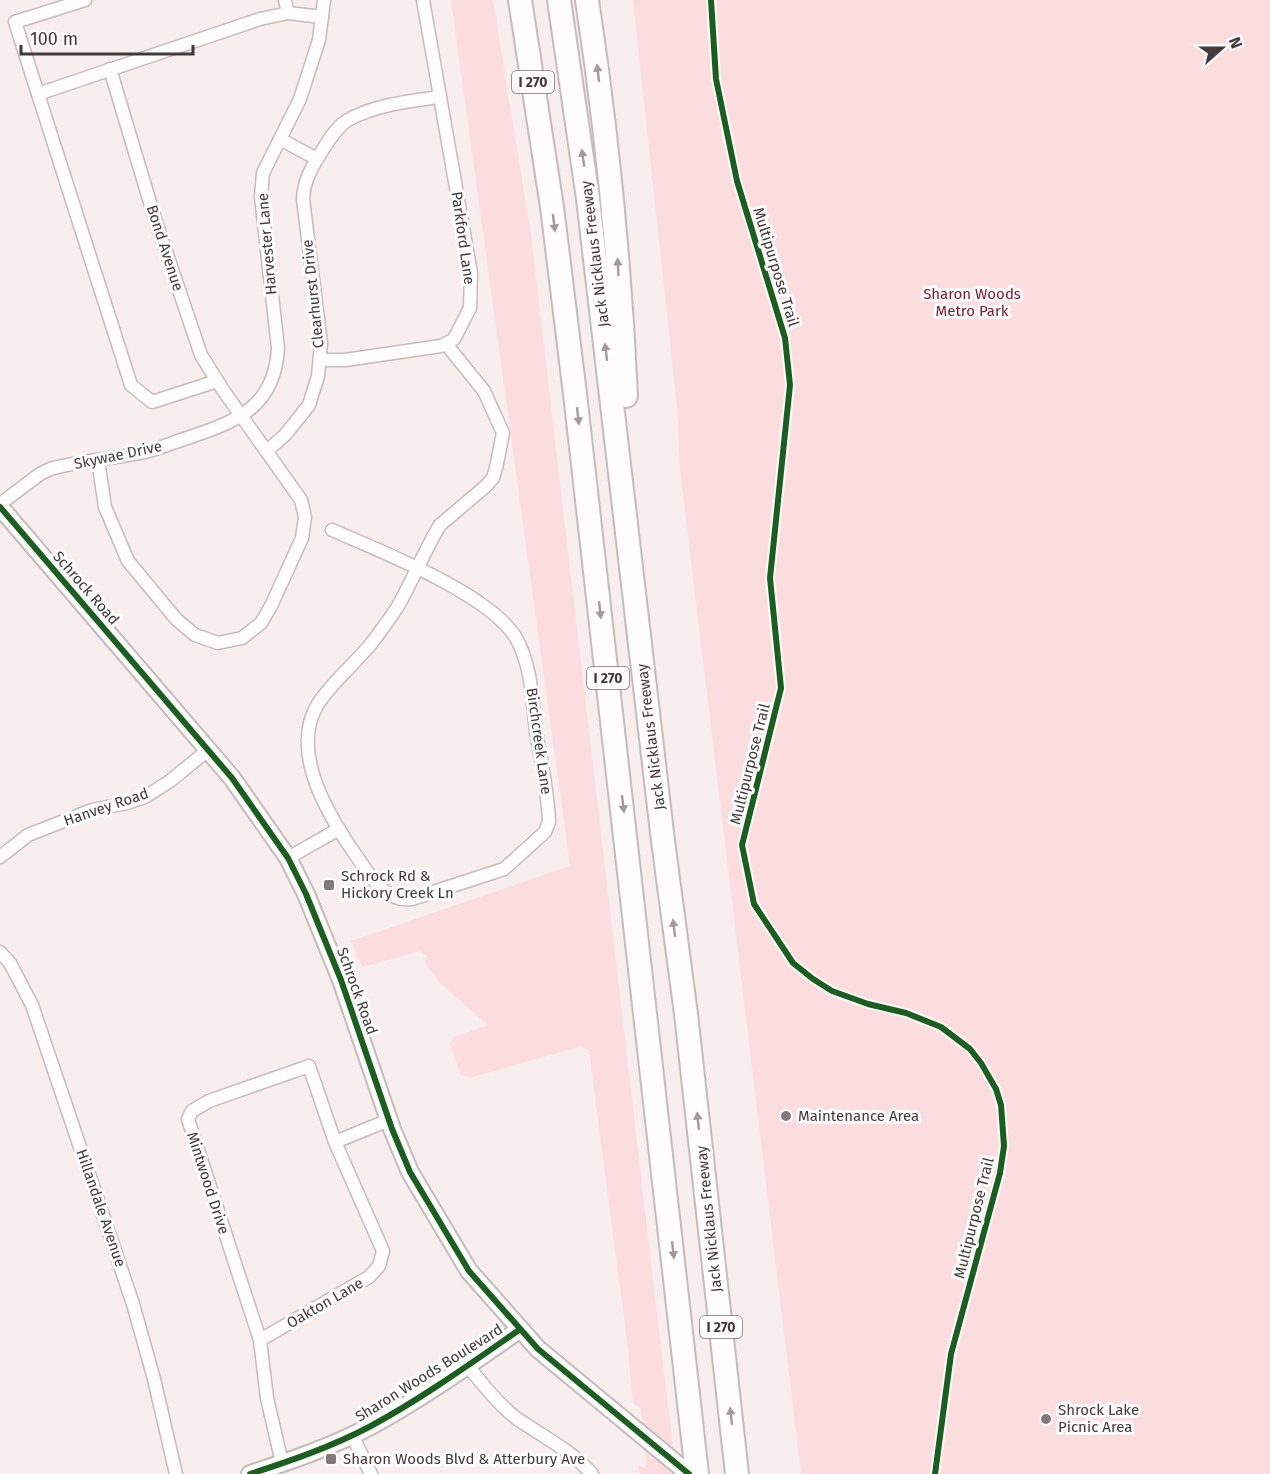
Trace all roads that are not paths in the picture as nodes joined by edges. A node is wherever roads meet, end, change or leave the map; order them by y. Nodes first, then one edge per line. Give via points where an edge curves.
1 (85, 0) edge
2 (324, 0) edge
3 (423, 0) edge
4 (509, 0) edge
5 (520, 0) edge
6 (559, 0) edge
7 (587, 0) edge
8 (286, 6) edge
9 (322, 17) junction
10 (110, 69) junction
11 (38, 94) junction
12 (439, 97) junction
13 (279, 139) junction
14 (317, 159) junction
15 (546, 165) junction
16 (446, 344) junction
17 (320, 360) junction
18 (217, 381) junction
19 (243, 416) junction
20 (268, 450) junction
21 (98, 460) junction
22 (0, 506) edge
23 (332, 530) dead end
24 (630, 556) junction
25 (417, 569) junction
26 (208, 750) junction
27 (339, 829) junction
28 (0, 857) edge
29 (288, 858) junction
30 (0, 952) edge
31 (309, 1066) joint
32 (389, 1120) junction
33 (335, 1142) junction
34 (519, 1330) junction
35 (260, 1340) junction
36 (468, 1366) junction
37 (352, 1435) junction
38 (282, 1463) junction
39 (176, 1474) edge
40 (250, 1474) edge
41 (371, 1474) edge
42 (592, 1474) edge
43 (689, 1474) edge
44 (697, 1474) edge
45 (737, 1474) edge

1 - 11 street via 15,22
2 - 9 street, Harvester Lane
3 - 12 street, Parkford Lane
4 - 15 highway
5 - 15 highway, I 270
24 -> 6 highway, Jack Nicklaus Freeway / I 270 via 588,199
24 -> 7 highway via 616,236
8 - 9 street
8 - 10 street via 260,19
9 - 13 street, Harvester Lane via 319,40 300,99
10 - 11 street
10 - 18 street, Bond Avenue via 190,327
11 - 18 street via 131,385 152,402
12 - 14 street, Clearhurst Drive via 375,109 347,121
12 - 16 street, Parkford Lane via 471,273 470,308 454,339
13 - 14 street
13 - 19 street, Harvester Lane via 263,172 261,197 277,360 263,397
14 - 17 street, Clearhurst Drive via 304,184 303,199
15 -> 44 highway, I 270 via 576,394
16 - 17 street via 345,360
16 - 25 street via 484,391 503,433 493,477 440,525
17 - 20 street, Clearhurst Drive via 309,405
18 - 19 street, Bond Avenue
19 - 20 street
19 - 21 street, Skywae Drive via 146,452
20 - 21 street via 301,500 305,517 302,538 261,623 242,638 218,643 195,635 176,619 128,561 105,507
21 - 22 street, Skywae Drive via 40,474
22 - 26 main road, Schrock Road
23 - 25 street, Birchcreek Lane
45 -> 24 highway, Jack Nicklaus Freeway / I 270
25 - 27 street via 397,607 368,648 318,705 308,727 307,751 320,796
25 - 27 street, Birchcreek Lane via 489,609 515,638 529,674 549,822 545,832 504,869 402,900 377,884
26 - 28 street, Hanvey Road via 145,797 92,810 28,835
26 - 29 main road, Schrock Road
27 - 29 street
29 - 32 main road, Schrock Road via 342,981
30 - 39 street, Hillandale Avenue via 32,1005 126,1282
31 - 33 street, Oakton Lane
31 - 35 street, Mintwood Drive via 209,1101 192,1111 188,1119
32 - 33 street
32 - 34 main road, Schrock Road via 410,1172 469,1271
33 - 35 street, Oakton Lane via 383,1251 380,1266 369,1277
34 - 36 main road, Sharon Woods Boulevard
34 - 43 main road, Schrock Road via 562,1371
35 - 38 street via 267,1398
36 - 37 main road, Sharon Woods Boulevard
36 - 42 street via 514,1416 579,1460
37 - 38 main road, Sharon Woods Boulevard
37 - 41 street
38 - 40 main road, Sharon Woods Boulevard

